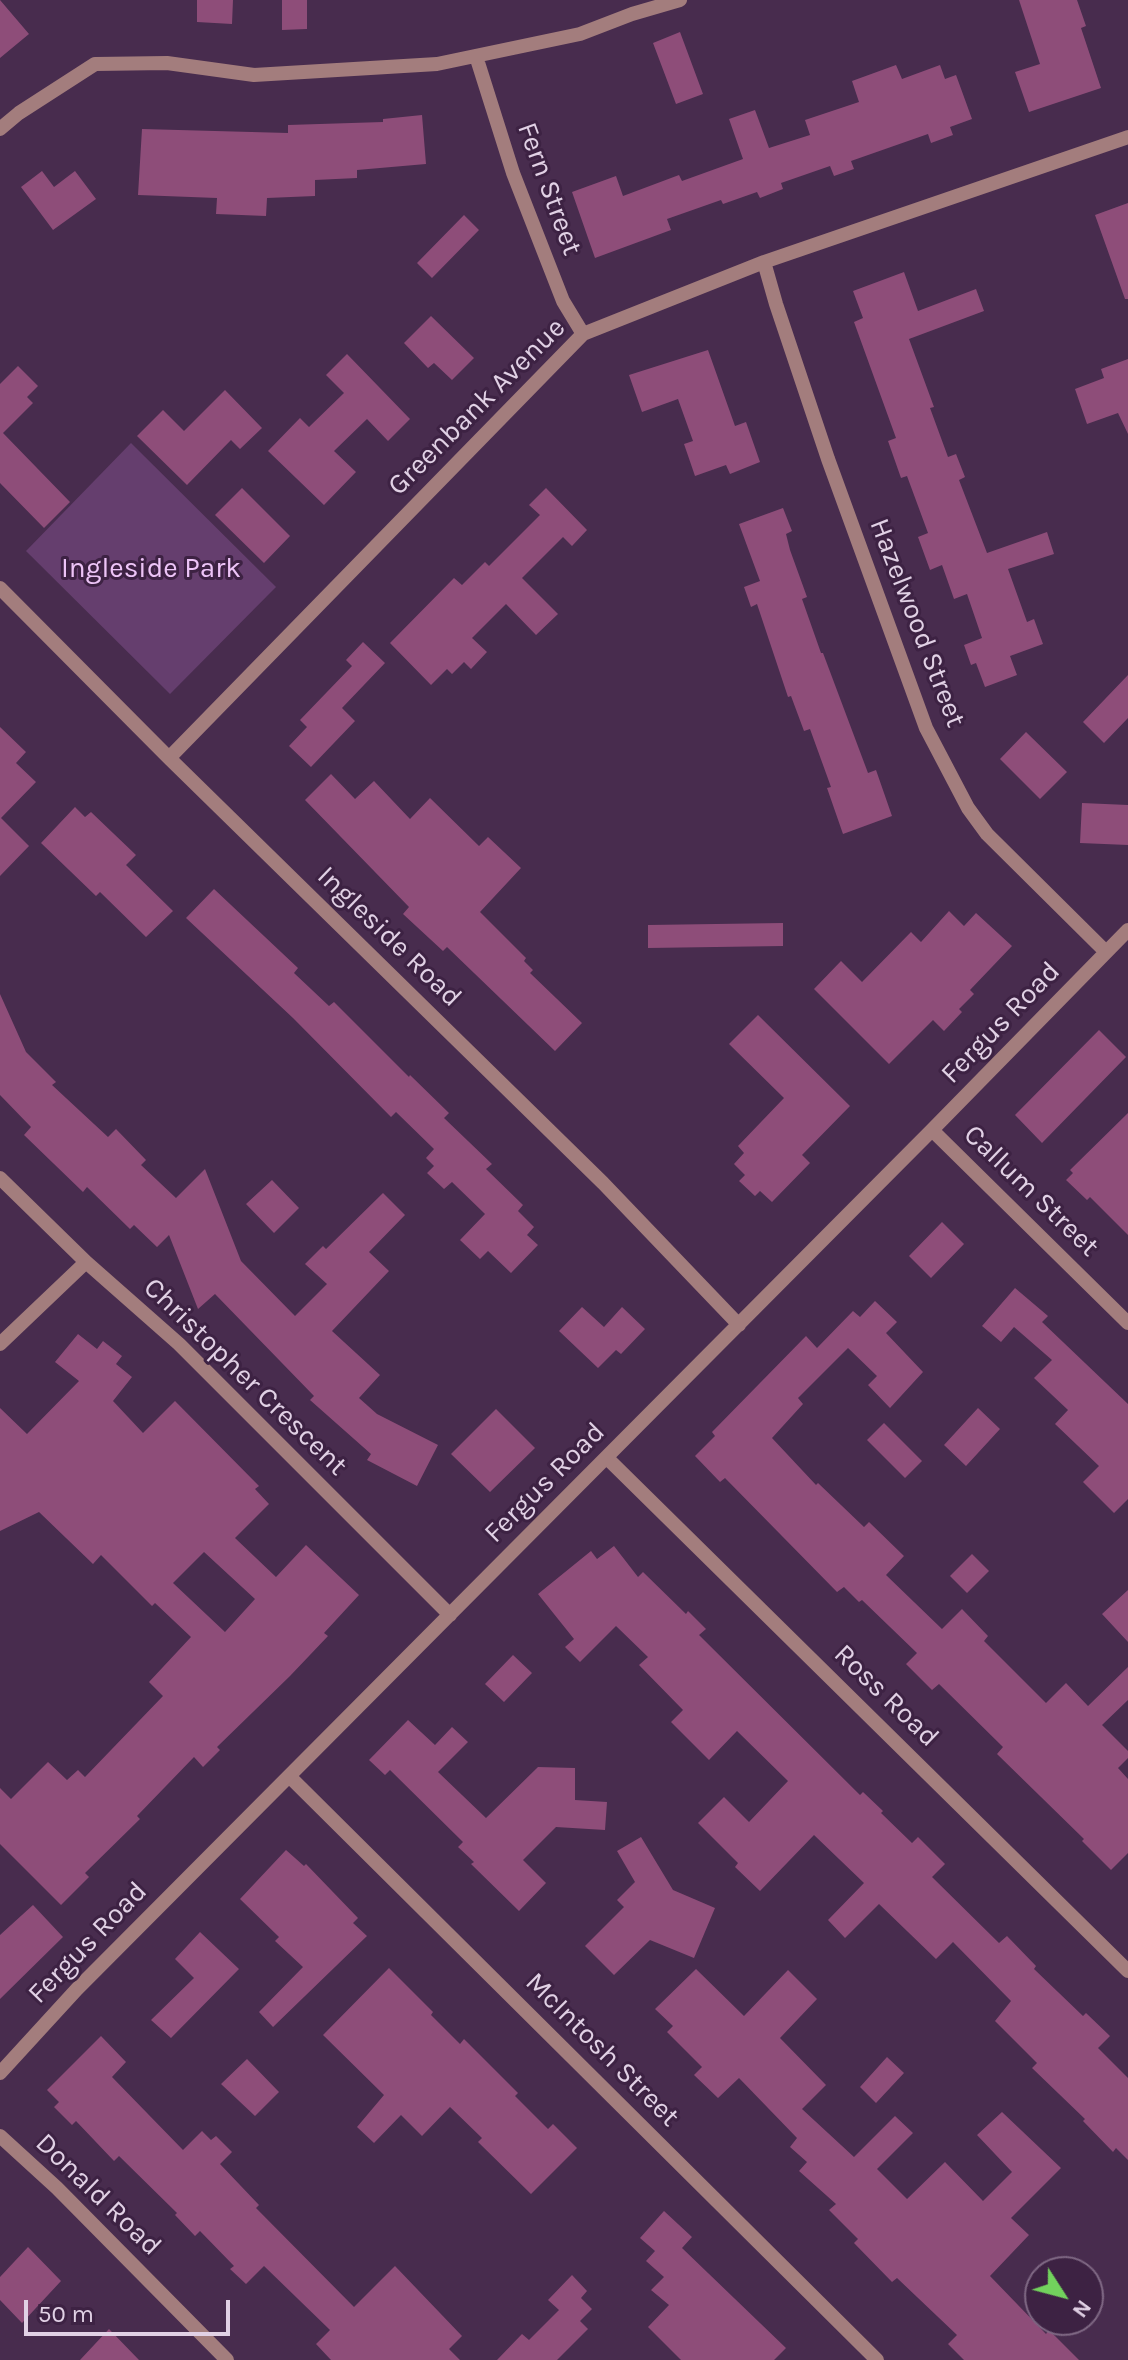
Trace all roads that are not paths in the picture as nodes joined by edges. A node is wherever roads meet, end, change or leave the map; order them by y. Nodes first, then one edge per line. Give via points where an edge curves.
1 (680, 0) edge
2 (476, 56) junction
3 (0, 129) edge
4 (1128, 137) edge
5 (764, 262) junction
6 (583, 334) junction
7 (0, 588) edge
8 (169, 758) junction
9 (1128, 930) edge
10 (1106, 952) junction
11 (932, 1130) junction
12 (0, 1178) edge
13 (86, 1262) junction
14 (1128, 1323) edge
15 (739, 1325) junction
16 (0, 1344) edge
17 (607, 1458) junction
18 (450, 1615) junction
19 (290, 1777) junction
20 (1128, 1971) edge
21 (0, 2073) edge
22 (0, 2136) edge
23 (227, 2360) edge
24 (877, 2360) edge

1 - 2 street via 580,34
2 - 3 street via 437,64 254,75 167,63 95,64
2 - 6 street, Fern Street via 513,173 563,301
4 - 5 street, Greenbank Avenue
5 - 6 street, Greenbank Avenue
5 - 10 street, Hazelwood Street via 828,459 926,728 987,834
6 - 8 street, Greenbank Avenue
7 - 8 street, Ingleside Road
8 - 15 street, Ingleside Road via 603,1183
9 - 10 street, Fergus Road
10 - 11 street, Fergus Road
11 - 14 street, Callum Street
11 - 15 street, Fergus Road
12 - 13 street, Christopher Crescent
13 - 16 street
13 - 18 street, Christopher Crescent via 179,1344
15 - 17 street, Fergus Road
17 - 18 street, Fergus Road
17 - 20 street, Ross Road
18 - 19 street, Fergus Road
19 - 21 street, Fergus Road
19 - 24 street, McIntosh Street
22 - 23 street, Donald Road

